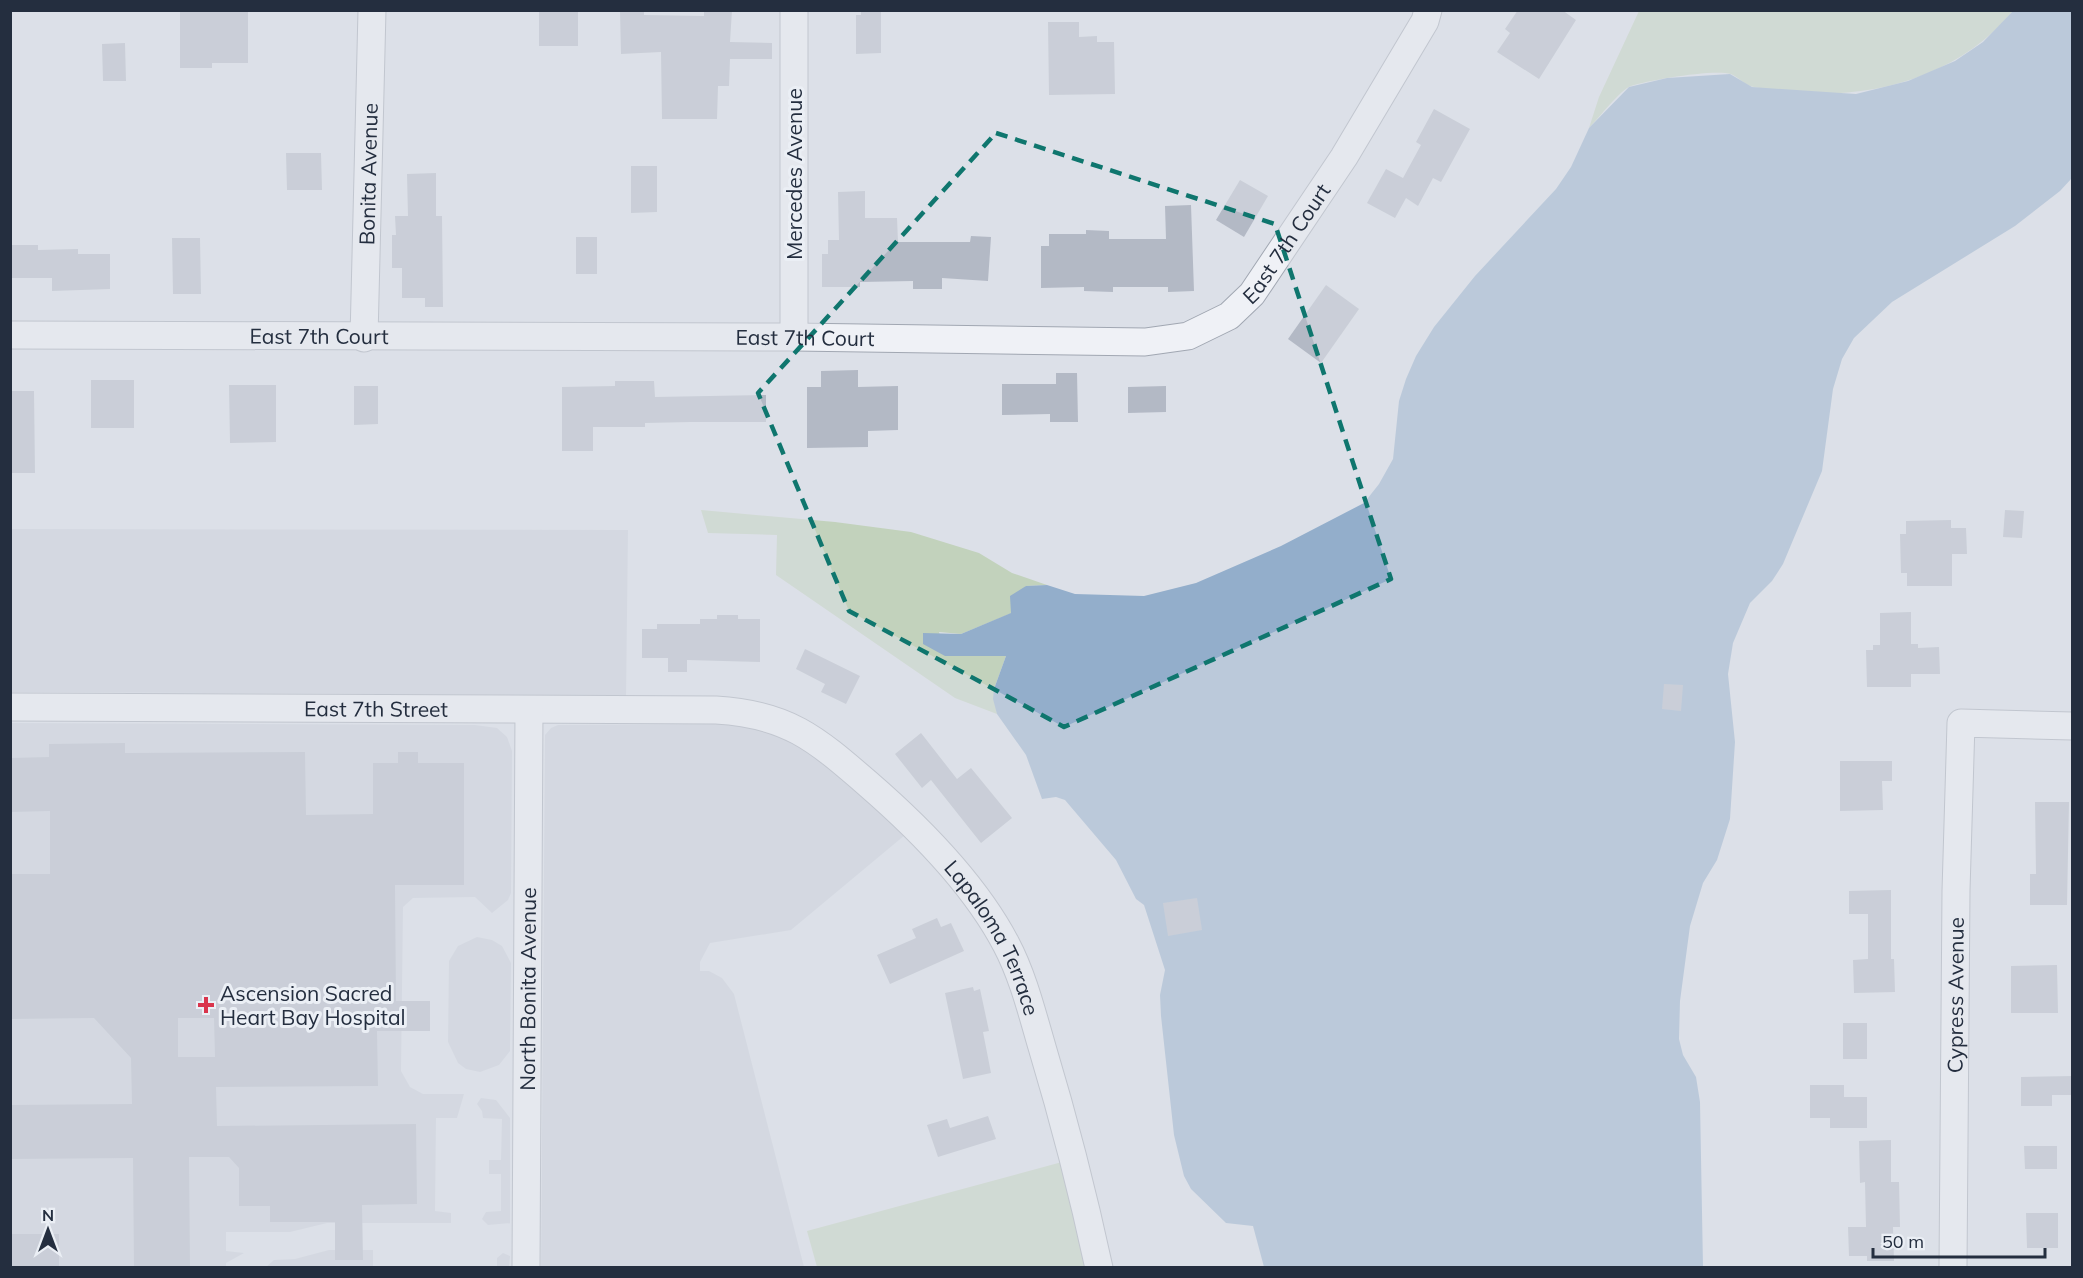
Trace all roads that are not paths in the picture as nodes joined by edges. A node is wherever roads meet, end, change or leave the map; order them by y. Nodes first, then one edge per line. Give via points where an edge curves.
1 (372, 10) edge
2 (794, 10) edge
3 (1428, 10) edge
4 (10, 335) edge
5 (794, 337) junction
6 (364, 338) junction
7 (10, 707) edge
8 (529, 710) junction
9 (743, 712) joint
10 (2073, 726) edge
11 (526, 1268) edge
12 (1099, 1268) edge
13 (1953, 1268) edge

1 - 6 street, Bonita Avenue
2 - 5 street, Mercedes Avenue
3 - 5 street, East 7th Court via 1344,157 1252,294 1229,316 1188,336 1145,342
4 - 6 street, East 7th Court
5 - 6 street, East 7th Court
7 - 8 street, East 7th Street
8 - 9 street, East 7th Street
8 - 11 street, North Bonita Avenue
9 - 12 street, Lapaloma Terrace via 793,727 823,746 874,789 937,851 999,932 1019,972 1051,1075
10 - 13 street, Cypress Avenue via 1961,723

